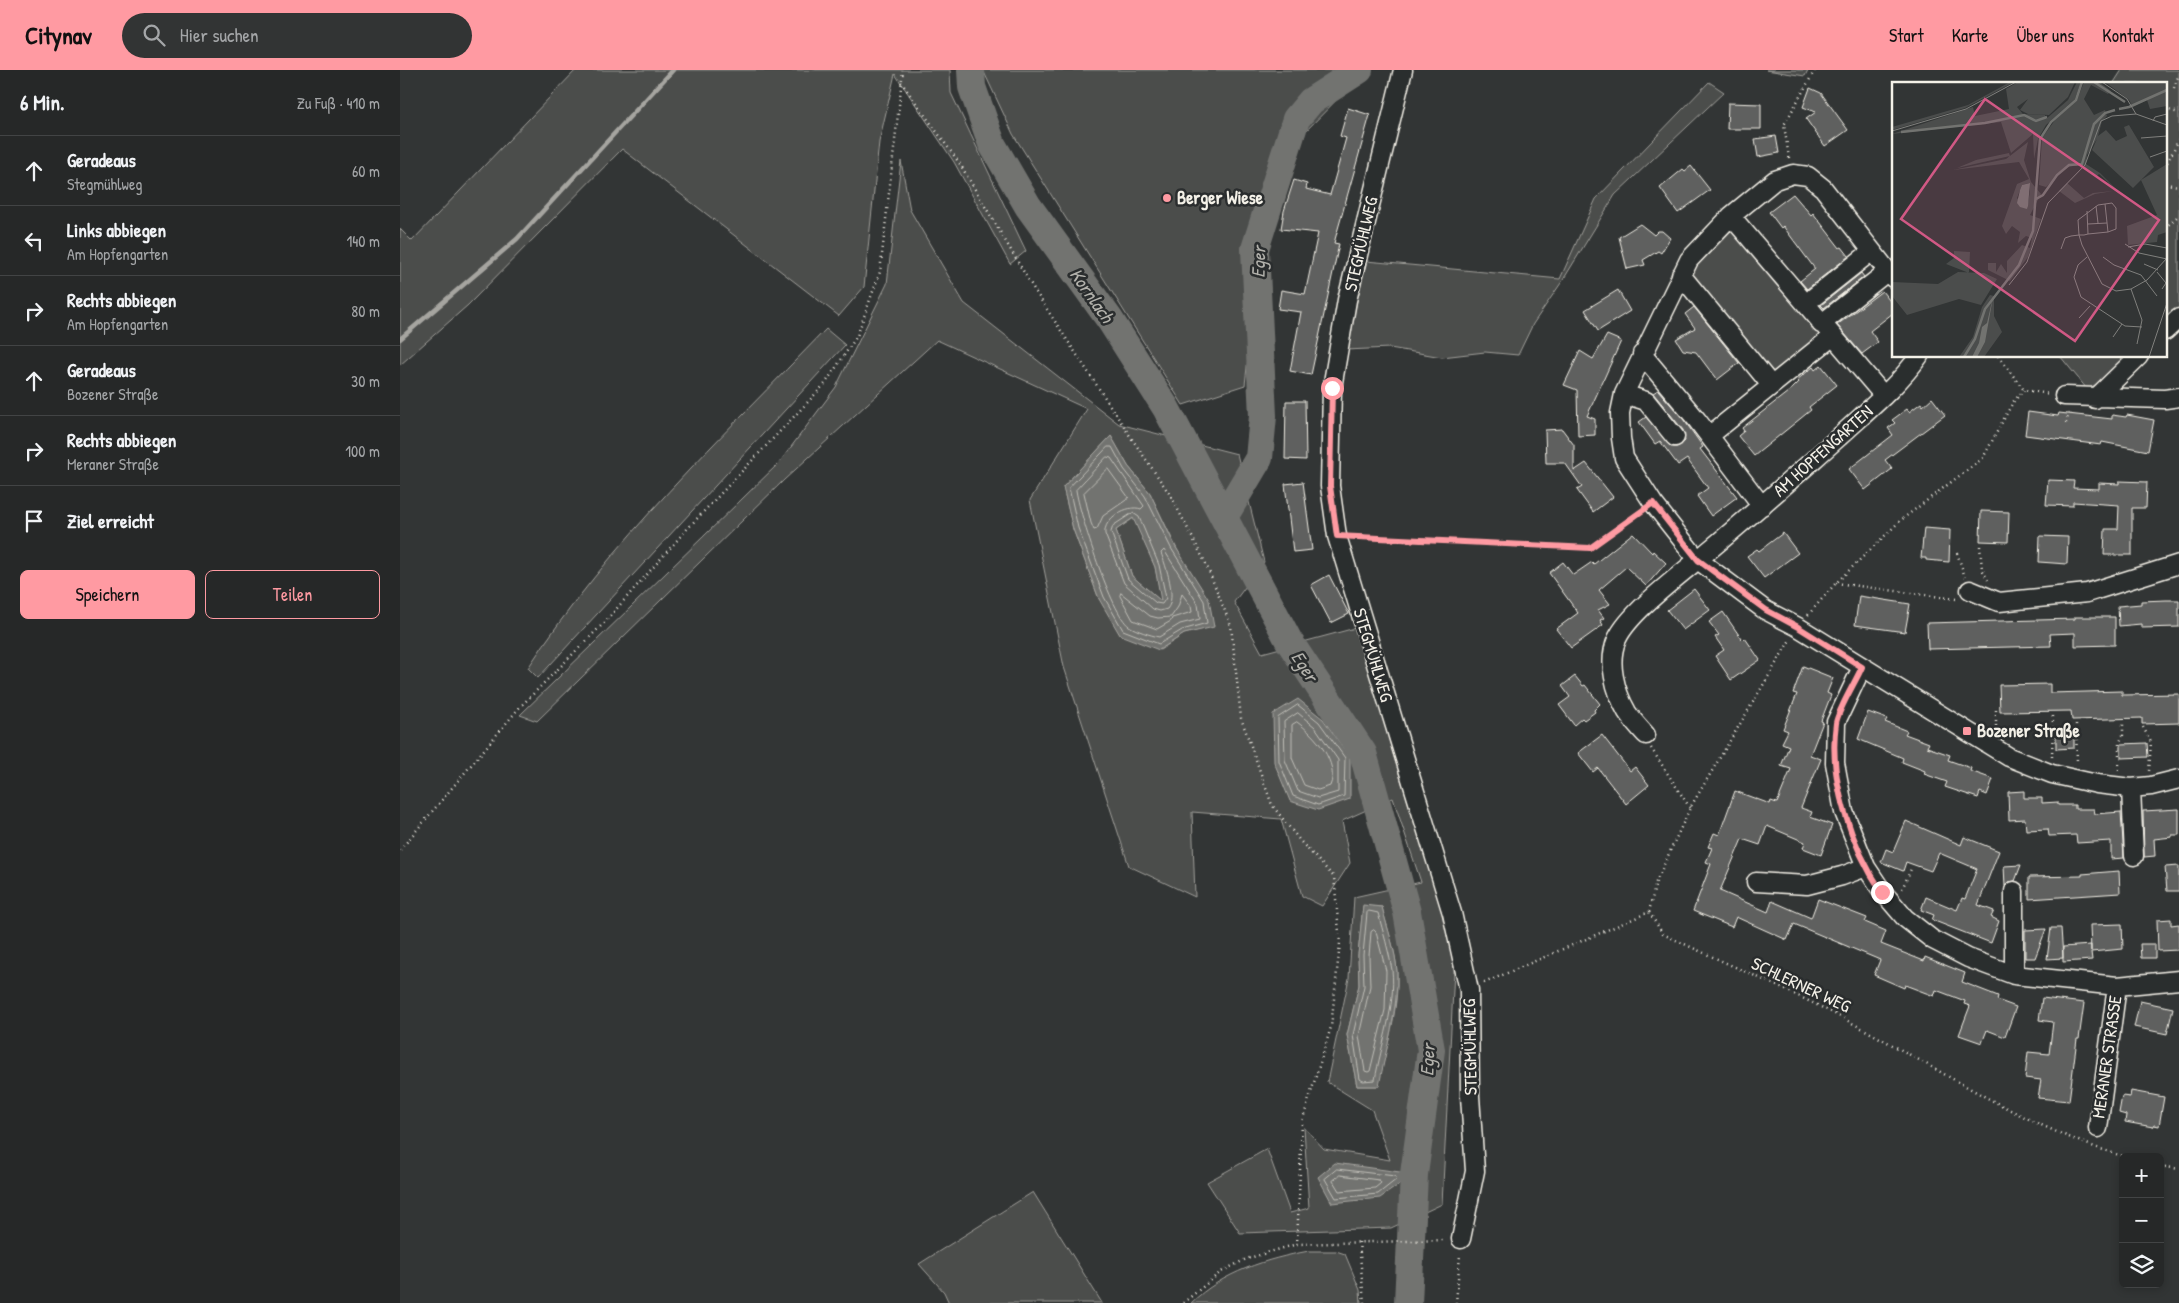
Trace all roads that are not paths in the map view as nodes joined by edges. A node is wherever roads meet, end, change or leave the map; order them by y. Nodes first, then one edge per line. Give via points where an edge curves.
1 (1403, 70) edge
2 (1731, 216) junction
3 (1872, 251) junction
4 (1681, 275) junction
5 (1890, 275) edge
6 (1814, 297) dead end
7 (2179, 318) edge
8 (2166, 330) edge
9 (1827, 331) junction
10 (1642, 354) junction
11 (1917, 358) edge
12 (2137, 358) edge
13 (1771, 385) junction
14 (1624, 394) junction
15 (1884, 396) junction
16 (2064, 396) road end
17 (2179, 397) edge
18 (2095, 398) junction
19 (1709, 436) junction
20 (1675, 437) dead end
21 (1762, 506) junction
22 (1698, 560) junction
23 (2179, 564) edge
24 (1970, 590) road end
25 (1862, 667) junction
26 (1646, 735) road end
27 (2179, 779) edge
28 (2125, 787) junction
29 (2134, 856) dead end
30 (1866, 867) junction
31 (1756, 882) dead end
32 (2014, 891) dead end
33 (2014, 975) junction
34 (2179, 980) edge
35 (2117, 986) junction
36 (2098, 1128) dead end
37 (1461, 1239) road end

1 - 37 street, STEGMÜHLWEG via 1348,300 1332,388 1330,486 1337,536 1452,912 1469,990 1470,1096 1475,1171
2 - 3 street via 1775,180 1793,174 1808,176 1823,188
2 - 4 street via 1689,260
2 - 9 street, AM HOPFENGARTEN
3 - 5 street
3 - 6 street
4 - 10 street
4 - 13 street
5 - 9 street
7 - 8 street
9 - 13 street
9 - 15 street, AM HOPFENGARTEN
10 - 14 street
10 - 19 street, AM HOPFENGARTEN
11 - 15 street, AM HOPFENGARTEN
12 - 18 street
13 - 19 street
14 - 20 street via 1646,401
14 - 22 street via 1620,413 1624,458 1653,503
15 - 21 street, AM HOPFENGARTEN
16 - 18 street
17 - 18 street
19 - 21 street, AM HOPFENGARTEN
21 - 22 street, AM HOPFENGARTEN
22 - 25 street via 1766,610
22 - 26 street, AM HOPFENGARTEN via 1652,599 1617,639 1612,659 1614,679 1627,711
23 - 24 street via 2087,593 1999,602
25 - 28 street via 2009,757 2052,774
25 - 30 street, MERANER STRASSE via 1836,722 1835,763 1844,812
27 - 28 street via 2151,786
28 - 29 street
30 - 31 street via 1807,885
30 - 33 street, MERANER STRASSE via 1905,918 1933,940 1968,958
32 - 33 street
33 - 35 street, MERANER STRASSE
34 - 35 street, MERANER STRASSE
35 - 36 street, MERANER STRASSE

